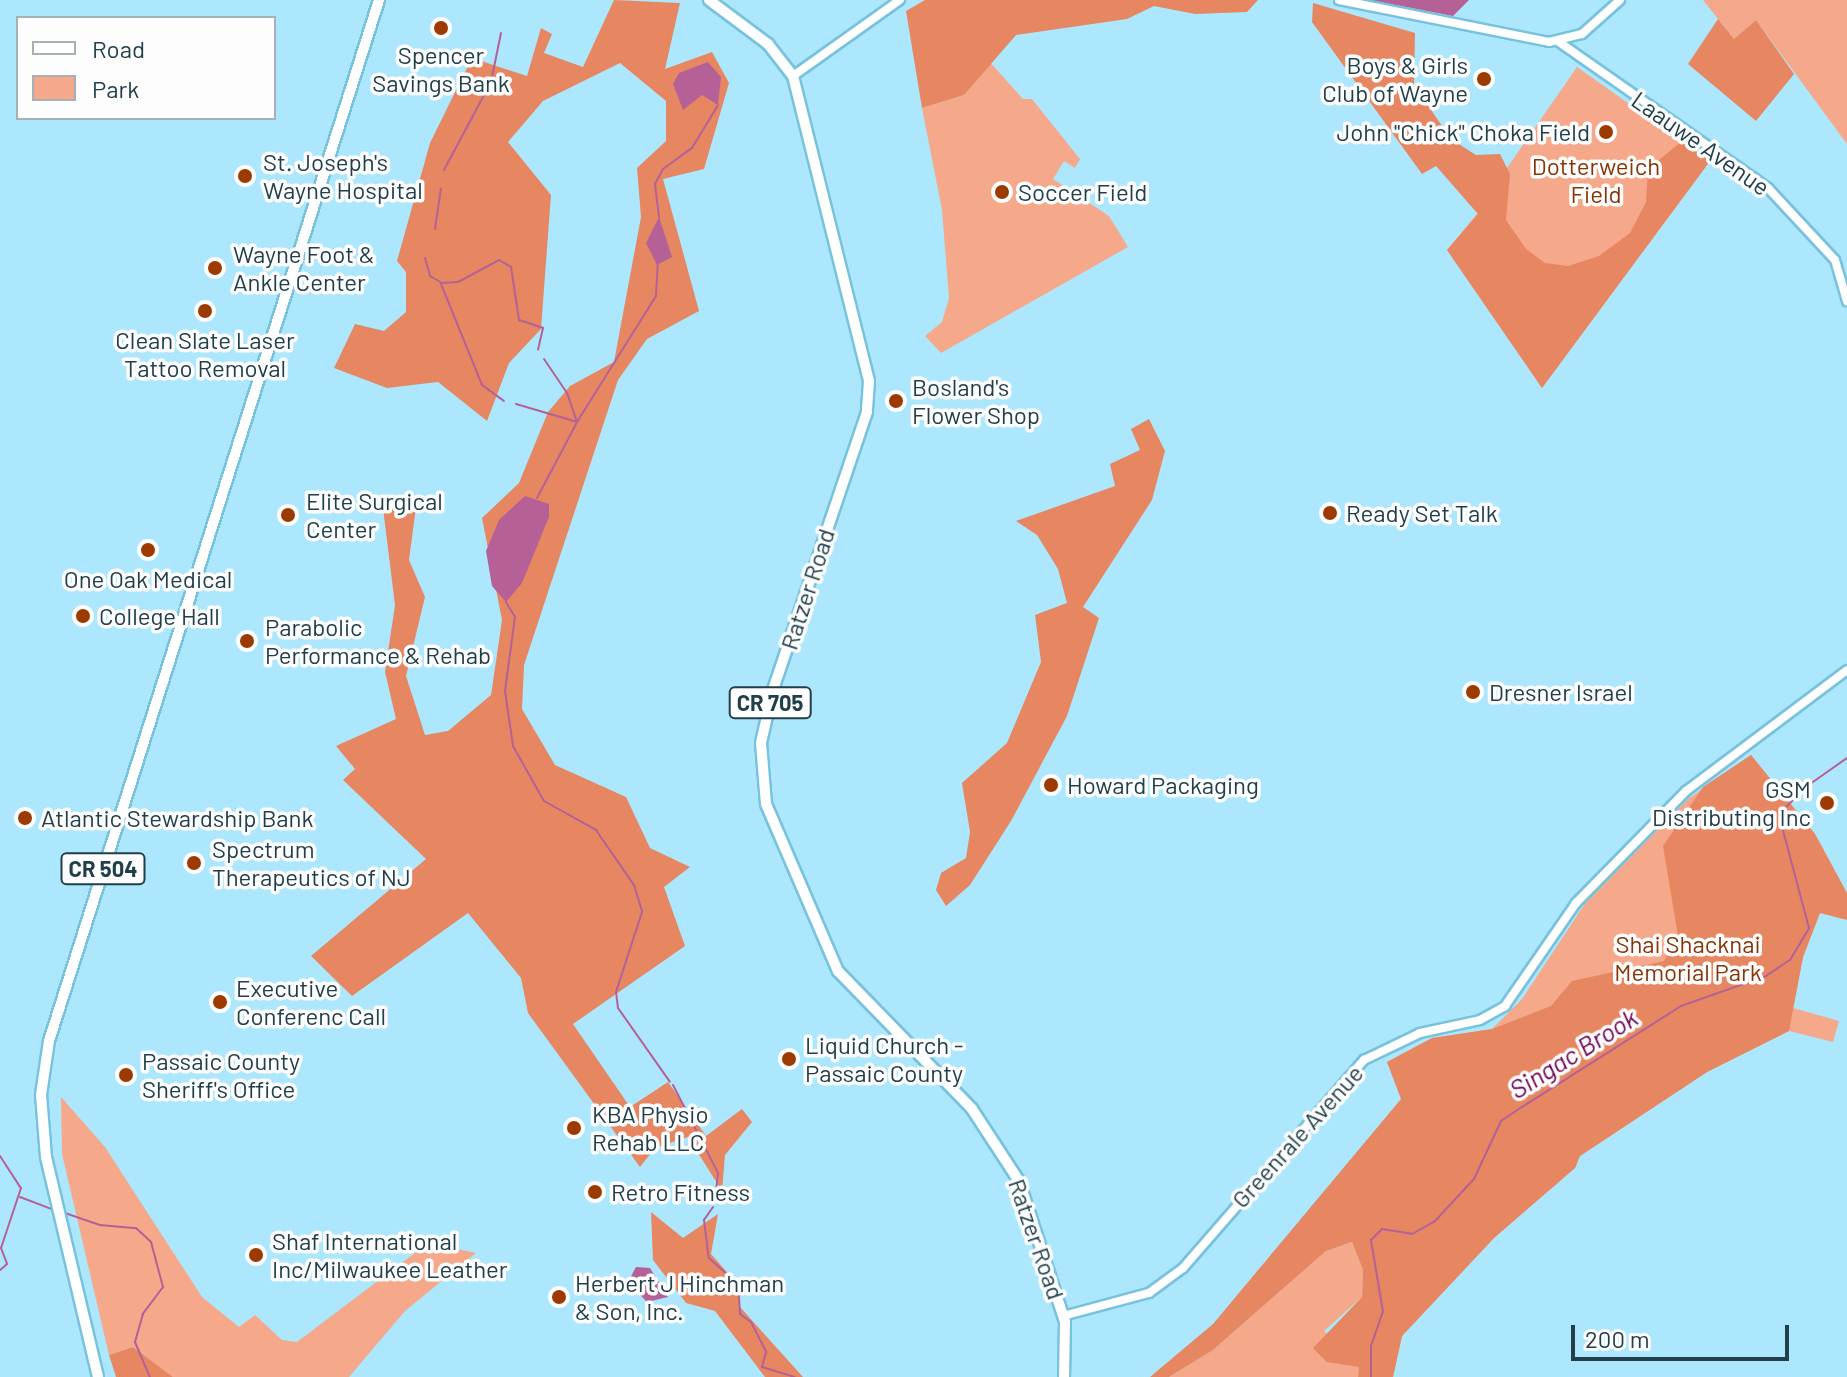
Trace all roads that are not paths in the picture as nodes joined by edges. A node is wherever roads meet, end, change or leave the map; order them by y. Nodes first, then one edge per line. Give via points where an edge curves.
1 (379, 0) edge
2 (709, 0) edge
3 (900, 0) edge
4 (1339, 0) edge
5 (1620, 0) edge
6 (1559, 42) junction
7 (793, 76) junction
8 (1847, 301) edge
9 (1847, 670) edge
10 (1063, 1316) junction
11 (98, 1377) edge
12 (1064, 1377) edge

1 - 11 main road, CR 504 via 52,1028 42,1109 57,1210
2 - 7 main road, Ratzer Road / CR 705 via 768,44
3 - 7 street
4 - 6 street via 1397,16
5 - 6 street via 1582,34
6 - 8 street, Laauwe Avenue via 1768,188 1835,260
7 - 10 main road, Ratzer Road / CR 705 via 864,351 869,392 773,690 761,743 763,792 838,971 972,1109 1003,1152 1037,1228
9 - 10 street, Greenrale Avenue via 1686,791 1576,903 1505,1006 1480,1020 1420,1033 1364,1060 1183,1268 1149,1293
10 - 12 main road, Ratzer Road / CR 705

